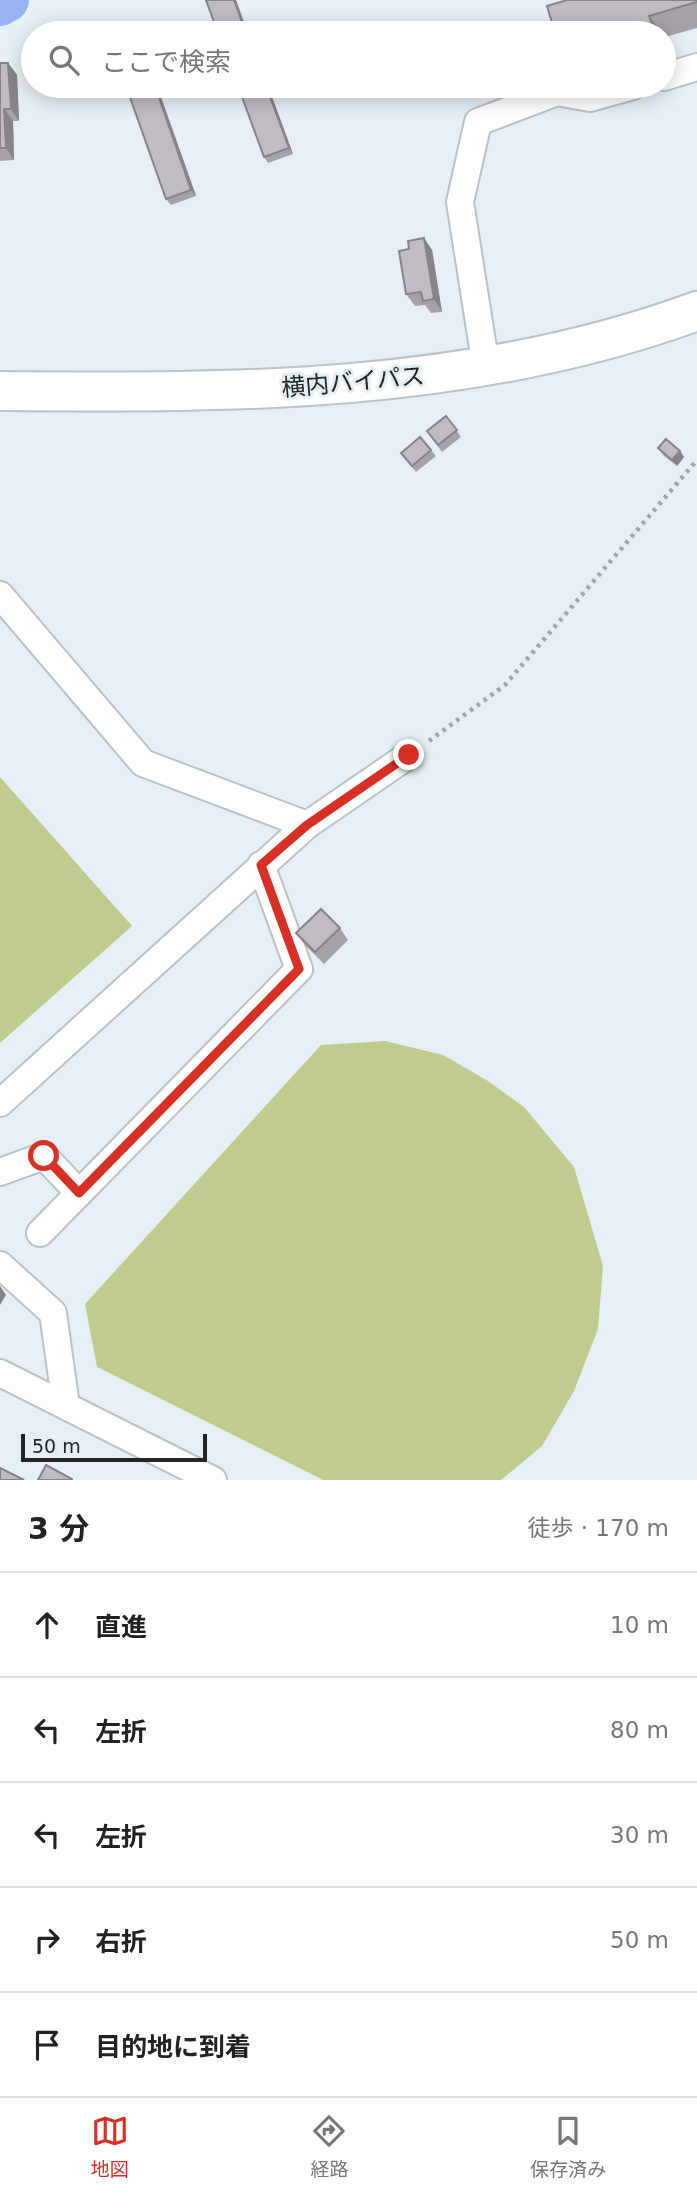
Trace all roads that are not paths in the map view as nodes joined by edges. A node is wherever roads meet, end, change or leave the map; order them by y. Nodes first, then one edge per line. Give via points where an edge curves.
1 (697, 67) edge
2 (676, 73) edge
3 (541, 98) edge
4 (697, 311) edge
5 (486, 367) junction
6 (0, 391) edge
7 (0, 595) edge
8 (409, 755) road end
9 (307, 825) junction
10 (261, 865) junction
11 (0, 1103) edge
12 (0, 1172) edge
13 (79, 1193) junction
14 (40, 1233) dead end
15 (0, 1265) edge
16 (0, 1373) edge
17 (66, 1406) junction
18 (212, 1480) edge

1 - 2 lane
3 - 5 lane via 478,122 460,202
4 - 5 highway, 横内バイパス via 584,346
5 - 6 highway, 横内バイパス via 322,388
7 - 9 lane via 143,763
8 - 9 lane
9 - 10 lane
10 - 11 lane
10 - 13 lane via 299,969
12 - 13 lane via 44,1156
13 - 14 lane
15 - 17 lane via 53,1313
16 - 17 lane
17 - 18 lane

